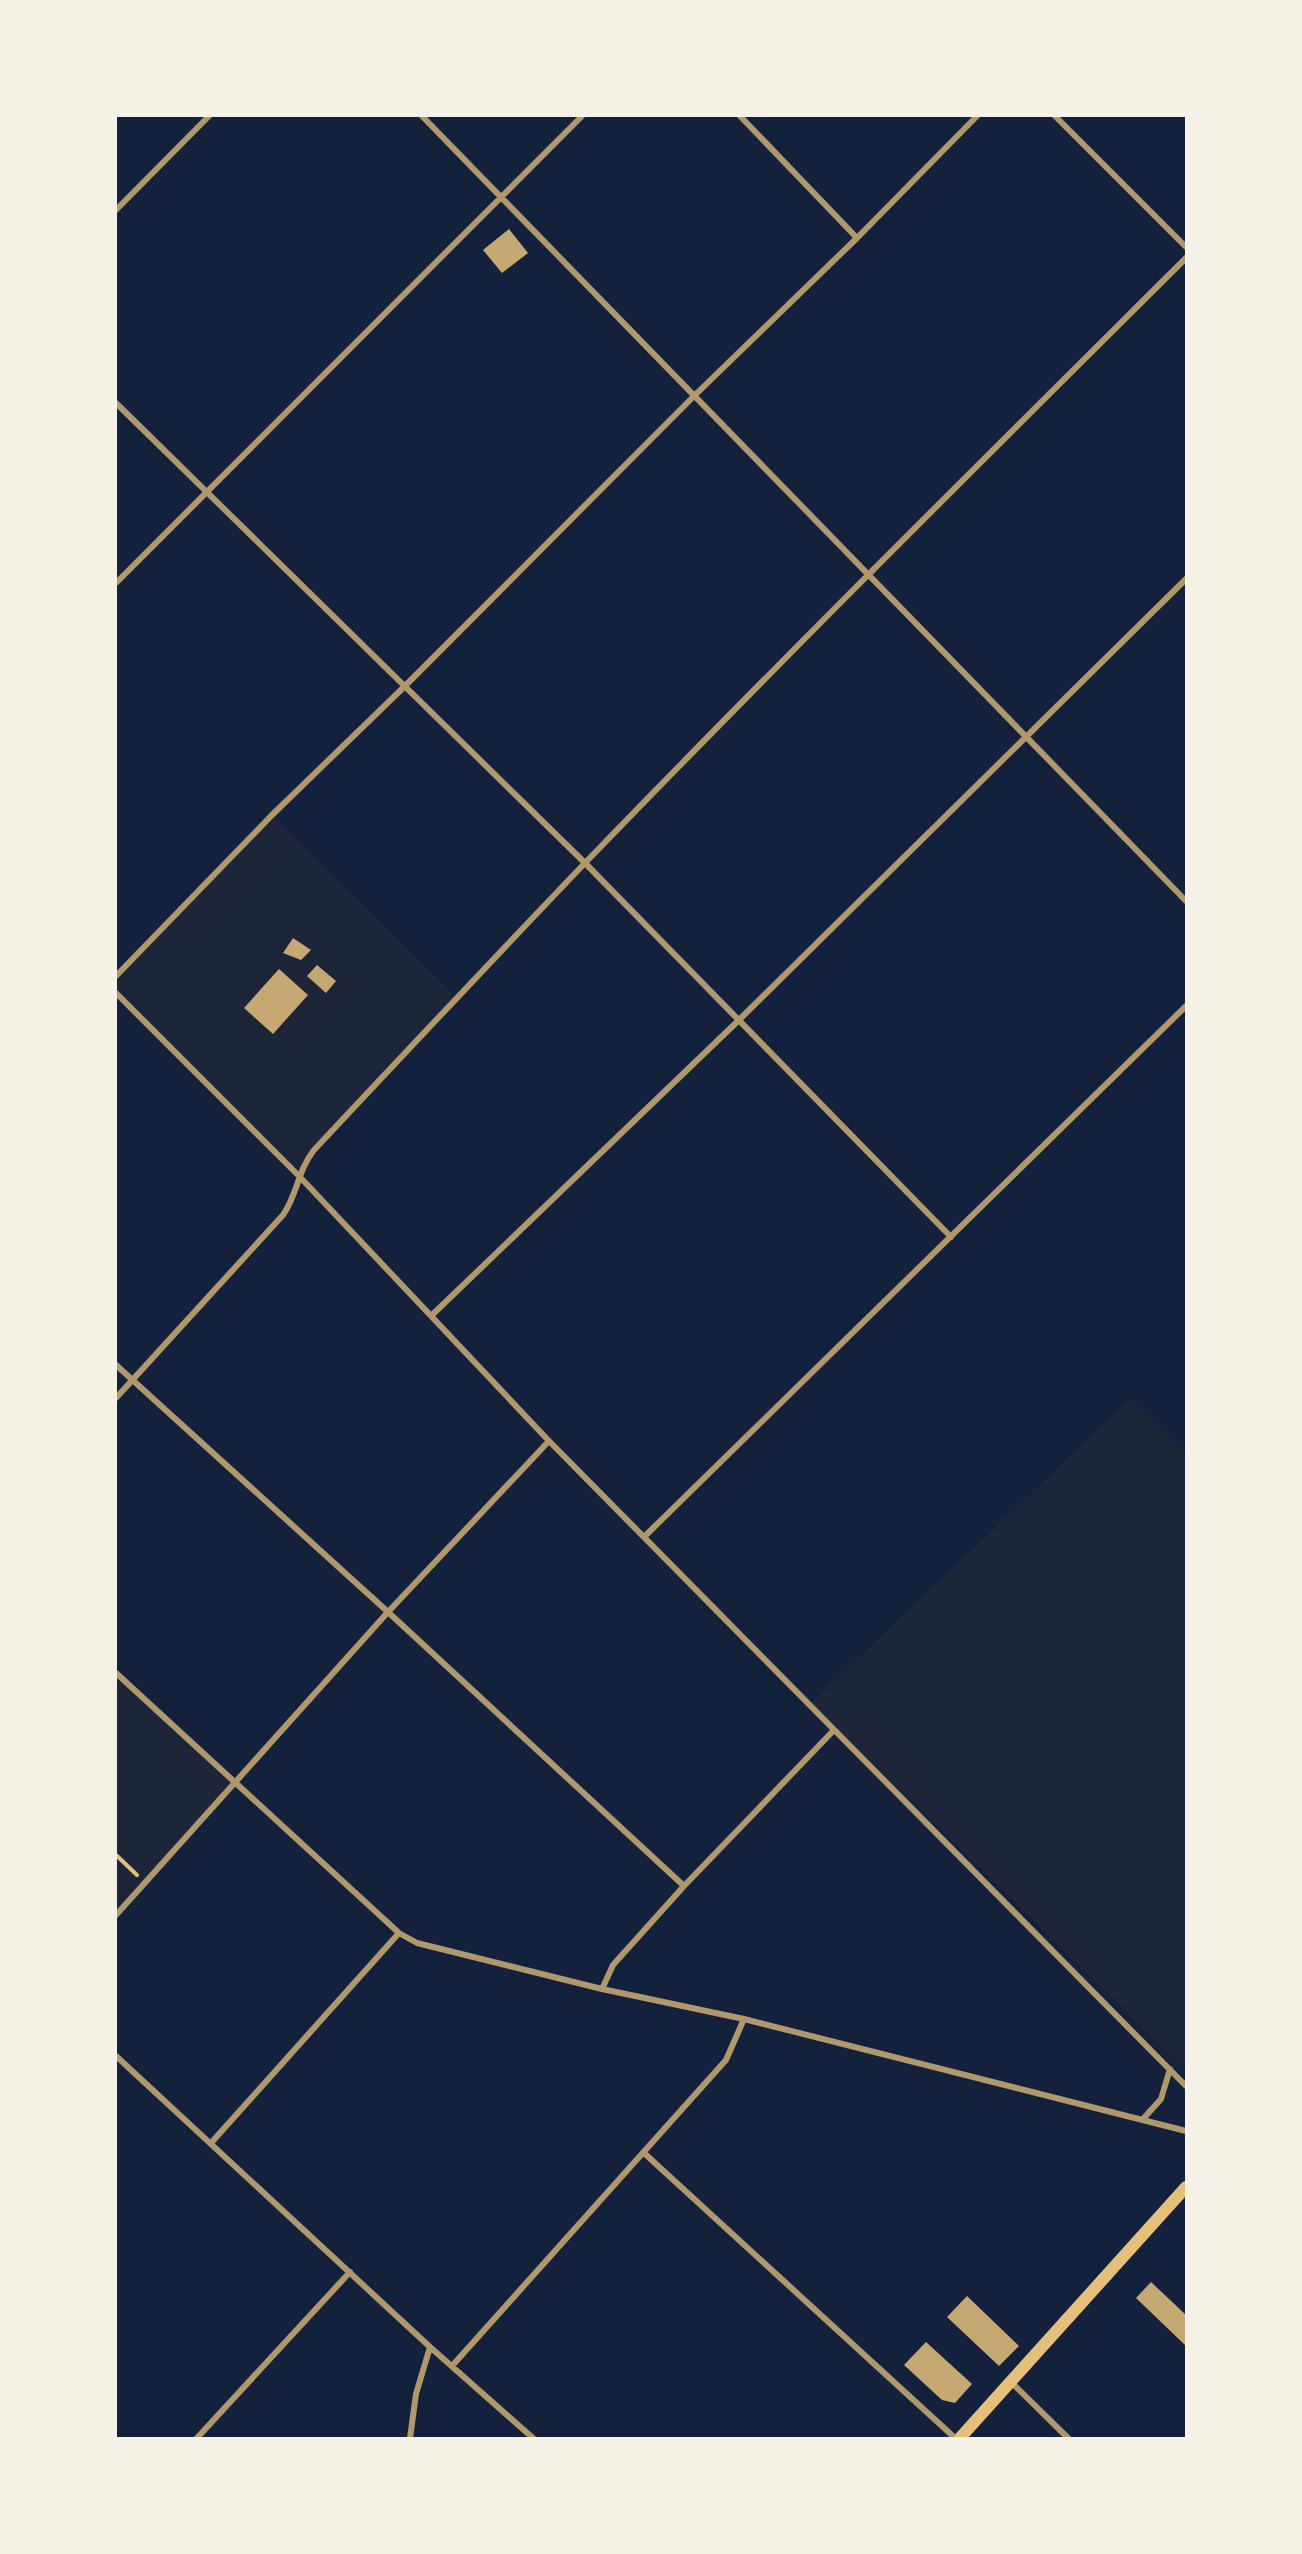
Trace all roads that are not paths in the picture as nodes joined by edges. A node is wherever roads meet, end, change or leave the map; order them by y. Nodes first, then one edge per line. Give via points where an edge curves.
1 (208, 116) edge
2 (422, 116) edge
3 (582, 116) edge
4 (740, 116) edge
5 (977, 116) edge
6 (1055, 116) edge
7 (502, 198) junction
8 (116, 210) edge
9 (857, 238) junction
10 (1186, 247) edge
11 (1186, 258) edge
12 (694, 396) junction
13 (116, 403) edge
14 (207, 492) junction
15 (869, 573) junction
16 (1186, 579) edge
17 (116, 583) edge
18 (405, 686) junction
19 (1026, 738) junction
20 (585, 863) junction
21 (1186, 901) edge
22 (116, 975) edge
23 (116, 993) edge
24 (1186, 1006) edge
25 (738, 1020) junction
26 (299, 1176) junction
27 (951, 1238) junction
28 (432, 1316) junction
29 (116, 1365) edge
30 (132, 1380) junction
31 (116, 1398) edge
32 (549, 1441) junction
33 (645, 1536) junction
34 (388, 1611) junction
35 (116, 1673) edge
36 (834, 1730) junction
37 (235, 1782) junction
38 (684, 1886) junction
39 (116, 1915) edge
40 (399, 1933) junction
41 (602, 1989) junction
42 (744, 2019) junction
43 (116, 2056) edge
44 (1170, 2068) junction
45 (1186, 2086) edge
46 (1143, 2119) junction
47 (1186, 2131) edge
48 (211, 2143) junction
49 (644, 2153) junction
50 (1186, 2187) edge
51 (350, 2272) junction
52 (430, 2347) junction
53 (452, 2366) junction
54 (1011, 2382) junction
55 (197, 2439) edge
56 (410, 2439) edge
57 (533, 2439) edge
58 (957, 2439) edge
59 (1068, 2439) edge

1 - 8 street
2 - 7 street
3 - 7 street
4 - 9 street
5 - 9 street
6 - 10 street
7 - 12 street
7 - 14 street
9 - 12 street
11 - 15 street
12 - 15 street
12 - 18 street
13 - 14 street
14 - 17 street
14 - 18 street
15 - 19 street
15 - 20 street
16 - 19 street
18 - 20 street
18 - 22 street
19 - 21 street
19 - 25 street
20 - 25 street
20 - 26 street via 314,1150
23 - 26 street
24 - 27 street
25 - 27 street
25 - 28 street
26 - 28 street
26 - 30 street via 292,1203
27 - 33 street
28 - 32 street
29 - 30 street
30 - 31 street
30 - 34 street
32 - 33 street
32 - 34 street
33 - 36 street
34 - 37 street
34 - 38 street
35 - 37 street
36 - 38 street
36 - 44 street
37 - 39 street
37 - 40 street
38 - 41 street via 613,1965
40 - 41 street via 417,1942
40 - 48 street
41 - 42 street
42 - 46 street
42 - 49 street via 726,2060
43 - 48 street
44 - 45 street
44 - 46 street via 1161,2099
46 - 47 street
48 - 51 street
49 - 53 street
49 - 58 street
50 - 54 main road
51 - 52 street
51 - 55 street
52 - 53 street
52 - 56 street via 416,2394
53 - 57 street
54 - 58 main road
54 - 59 street

